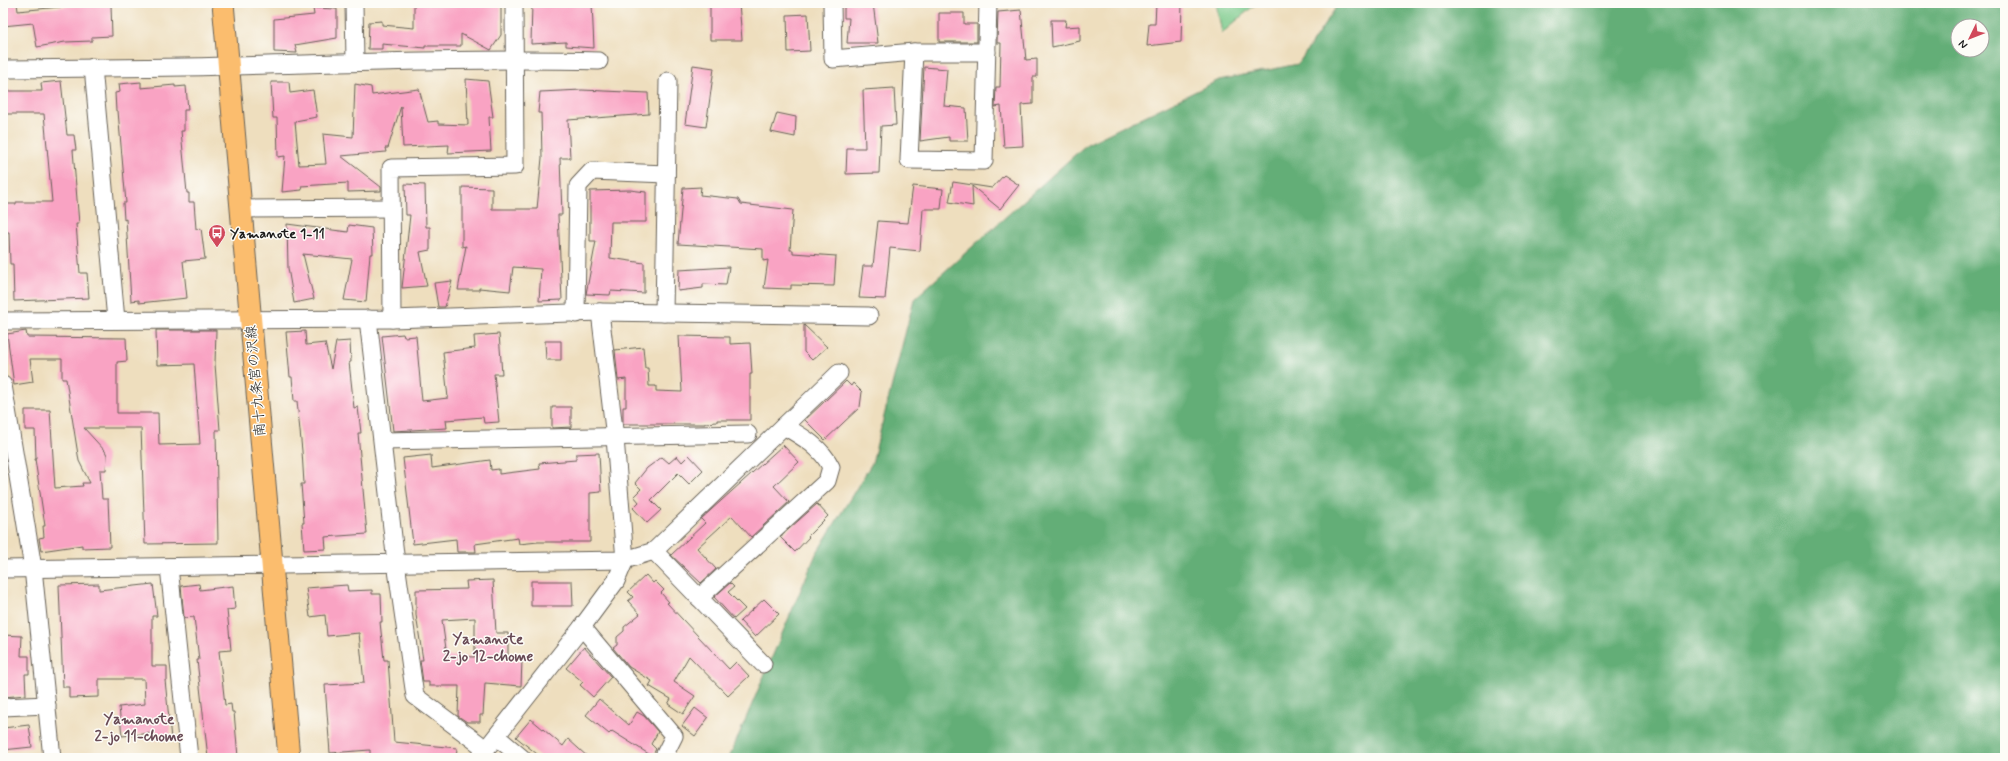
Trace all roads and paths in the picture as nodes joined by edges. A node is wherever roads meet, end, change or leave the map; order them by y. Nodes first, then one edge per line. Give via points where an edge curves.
1 (222, 3) edge
2 (354, 3) edge
3 (514, 3) edge
4 (832, 3) edge
5 (988, 3) edge
6 (914, 52) junction
7 (987, 52) junction
8 (515, 59) junction
9 (355, 61) junction
10 (599, 61) dead end
11 (229, 66) junction
12 (93, 67) junction
13 (3, 69) edge
14 (668, 81) dead end
15 (666, 174) junction
16 (391, 208) junction
17 (241, 209) junction
18 (600, 312) junction
19 (664, 313) junction
20 (576, 314) junction
21 (869, 316) dead end
22 (249, 318) junction
23 (392, 318) junction
24 (368, 319) junction
25 (3, 320) edge
26 (116, 320) junction
27 (839, 373) dead end
28 (3, 385) edge
29 (784, 426) junction
30 (748, 434) dead end
31 (615, 438) junction
32 (383, 442) junction
33 (8, 448) edge
34 (654, 551) junction
35 (625, 560) junction
36 (396, 563) junction
37 (272, 564) junction
38 (169, 567) junction
39 (33, 568) junction
40 (3, 569) edge
41 (699, 598) junction
42 (582, 627) junction
43 (762, 664) dead end
44 (47, 705) junction
45 (3, 708) edge
46 (487, 748) edge
47 (52, 758) edge
48 (189, 758) edge
49 (289, 758) edge
50 (522, 758) edge
51 (664, 758) edge

1 - 11 main road, 南十九条宮の沢線
2 - 9 street
3 - 8 street
4 - 6 street via 833,59
5 - 7 street
6 - 7 street
6 - 7 street via 909,160 984,160
8 - 9 street
8 - 10 street
8 - 16 street via 515,166 391,168
9 - 11 street
11 - 12 street
11 - 17 main road, 南十九条宮の沢線
12 - 13 street
12 - 26 street
14 - 15 street
15 - 19 street
15 - 20 street via 592,171 578,186
16 - 17 street
16 - 23 street
17 - 22 main road, 南十九条宮の沢線
18 - 19 street
18 - 20 street
18 - 31 street
19 - 21 street
20 - 23 street
22 - 24 street
22 - 26 street
22 - 37 main road, 南十九条宮の沢線 via 254,349
23 - 24 street
24 - 32 street
25 - 26 street
27 - 29 street
28 - 33 street
29 - 34 street
29 - 41 street via 807,439 826,456 831,468 827,481
30 - 31 street
31 - 32 street
31 - 35 street
32 - 36 street
33 - 39 street
34 - 35 street
34 - 41 street
35 - 36 street
35 - 42 street via 616,581
36 - 37 street
36 - 46 street via 415,696
37 - 38 street
37 - 49 main road, 南十九条宮の沢線
38 - 39 street
38 - 48 street
39 - 40 street
39 - 44 street
41 - 43 street
42 - 46 street
42 - 51 street via 674,736
44 - 45 street
44 - 47 street
46 - 50 street

